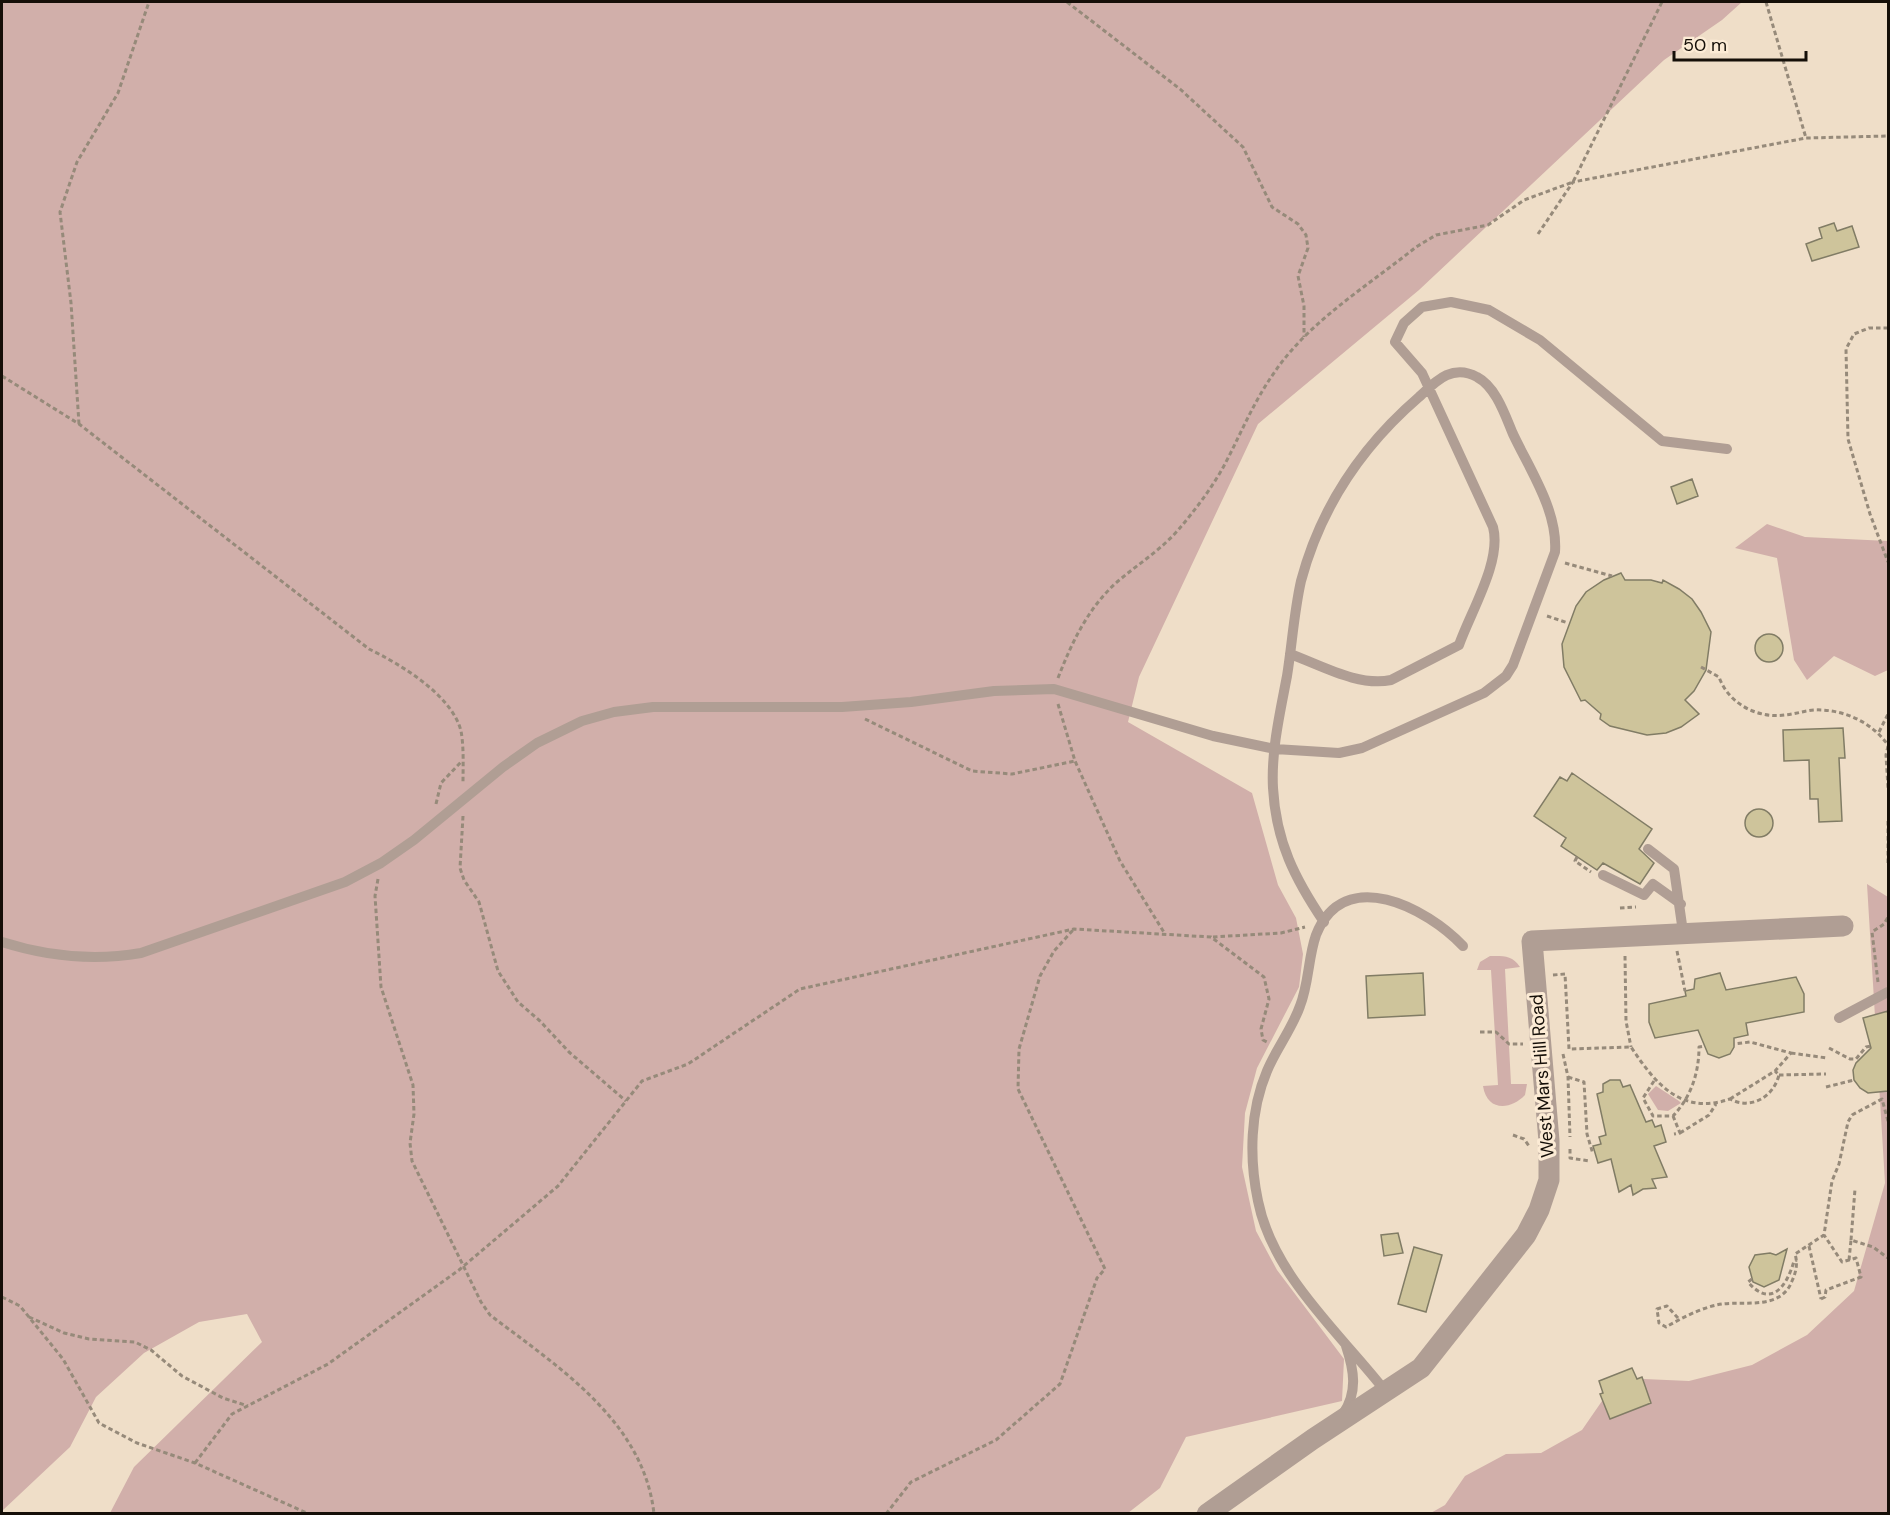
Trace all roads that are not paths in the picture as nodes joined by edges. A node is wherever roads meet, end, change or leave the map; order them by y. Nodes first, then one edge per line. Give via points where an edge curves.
1 (1427, 389) junction
2 (1727, 448) dead end
3 (1290, 654) junction
4 (1275, 749) junction
5 (1648, 849) dead end
6 (1603, 875) dead end
7 (1681, 904) junction
8 (1324, 922) junction
9 (1843, 926) dead end
10 (1680, 938) junction
11 (2, 942) edge
12 (1463, 946) dead end
13 (1885, 994) edge
14 (1839, 1018) dead end
15 (1344, 1340) junction
16 (1386, 1392) junction
17 (1337, 1423) junction
18 (1207, 1514) edge

1 - 2 lane via 1422,374 1395,342 1404,323 1422,307 1435,303 1473,305 1540,340 1662,441
1 - 3 lane via 1389,423 1348,473 1308,558
1 - 3 lane via 1495,537 1491,566 1459,645 1391,680 1379,682 1365,681
1 - 4 lane via 1436,378 1459,373 1477,376 1488,385 1554,526 1555,552 1513,665 1506,676 1484,693 1362,748 1339,753
3 - 4 lane
4 - 8 lane via 1273,788 1284,847 1297,881
4 - 11 lane via 1181,727 1054,689 994,691 842,707 653,707 614,712 582,721 537,744 381,863 309,897 141,953 112,958 82,957
5 - 7 lane via 1674,869
6 - 7 lane via 1644,895 1653,884
7 - 10 lane
8 - 12 lane via 1342,903 1386,899 1430,917
8 - 15 lane via 1317,934 1309,981 1299,1009 1266,1072 1257,1103 1251,1151 1258,1203 1269,1236 1287,1268
9 - 10 street, West Mars Hill Road
10 - 16 street, West Mars Hill Road via 1532,941 1549,1141 1546,1190 1526,1235 1505,1264 1421,1368
13 - 14 lane
15 - 16 lane
15 - 17 lane via 1353,1367 1354,1387 1346,1411
16 - 17 street, West Mars Hill Road
17 - 18 street, West Mars Hill Road

